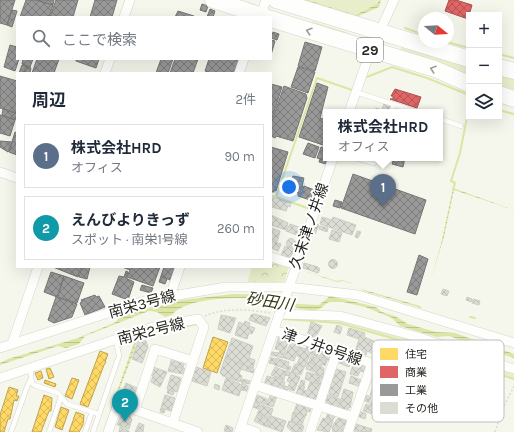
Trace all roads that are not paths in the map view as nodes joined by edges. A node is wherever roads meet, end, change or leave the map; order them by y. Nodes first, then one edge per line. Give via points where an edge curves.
1 (130, 0) edge
2 (213, 0) edge
3 (266, 0) edge
4 (276, 0) edge
5 (394, 0) edge
6 (124, 16) edge
7 (262, 16) edge
8 (265, 16) edge
9 (272, 19) edge
10 (378, 32) junction
11 (371, 50) junction
12 (466, 58) edge
13 (110, 60) edge
14 (244, 60) edge
15 (502, 64) edge
16 (514, 66) edge
17 (502, 68) edge
18 (514, 71) edge
19 (105, 72) edge
20 (239, 72) edge
21 (466, 83) edge
22 (356, 92) junction
23 (502, 96) edge
24 (502, 97) edge
25 (514, 99) edge
26 (394, 104) junction
27 (514, 106) edge
28 (350, 109) edge
29 (392, 109) edge
30 (409, 109) edge
31 (443, 121) edge
32 (460, 126) dead end
33 (332, 161) edge
34 (365, 161) edge
35 (375, 161) edge
36 (0, 172) edge
37 (16, 178) edge
38 (272, 257) edge
39 (296, 265) junction
40 (38, 268) edge
41 (180, 268) edge
42 (287, 291) junction
43 (170, 296) junction
44 (279, 315) junction
45 (274, 330) junction
46 (116, 340) junction
47 (427, 340) edge
48 (514, 343) edge
49 (12, 344) junction
50 (0, 348) edge
51 (337, 351) junction
52 (193, 361) junction
53 (504, 366) edge
54 (30, 368) junction
55 (514, 369) edge
56 (0, 378) edge
57 (31, 379) junction
58 (255, 385) junction
59 (61, 397) junction
60 (319, 406) junction
61 (135, 410) junction
62 (92, 412) junction
63 (99, 414) junction
64 (353, 417) junction
65 (173, 422) junction
66 (240, 430) edge
67 (11, 432) edge
68 (49, 432) edge
69 (85, 432) edge
70 (93, 432) edge
71 (108, 432) edge
72 (196, 432) edge
73 (256, 432) edge
74 (310, 432) edge
75 (348, 432) edge

1 - 6 street
2 - 7 highway, 29
3 - 8 street
4 - 10 highway, 29
5 - 10 street
11 -> 9 highway, 29
10 - 11 street
10 - 12 highway, 29
21 -> 11 highway, 29 via 435,69
11 - 22 street
13 - 19 street
14 - 20 street
15 - 16 street
17 - 18 highway
22 - 26 lane
22 - 28 street
23 - 25 highway
24 - 27 street
26 - 29 lane
26 - 30 lane
31 - 32 lane
33 - 39 street, 久末津ノ井線
34 - 35 lane via 374,164
36 - 37 street
38 - 39 street
39 - 42 street, 久末津ノ井線
40 - 49 street
41 - 43 street
42 - 43 street, 南栄3号線 via 226,287
42 - 44 street, 久末津ノ井線, bridge
42 - 48 street, 南栄3号線 via 358,295
43 - 49 street, 南栄3号線 via 126,306
44 - 45 street
44 - 47 street via 340,316
45 - 51 street, 津ノ井9号線
45 - 58 street
46 - 52 street, 南栄2号線 via 153,327 198,319 204,326
46 - 54 street, 南栄2号線
46 - 63 lane via 120,356
49 - 50 street, 南栄3号線
51 - 60 street
51 - 64 street, 津ノ井9号線 via 368,362 371,366
52 - 61 street via 155,349
52 - 65 street, 南栄2号線
53 - 55 street
54 - 56 street, 南栄2号線
54 - 57 lane
57 - 59 lane via 34,385 58,393
57 - 67 lane
58 - 60 street
58 - 66 street
59 - 62 lane via 67,404
59 - 68 lane
60 - 64 street
60 - 74 street
61 - 65 street
61 - 71 street via 118,404
62 - 63 lane
62 - 69 lane
63 - 70 lane
64 - 75 street, 津ノ井9号線
65 - 72 street
66 - 73 street

